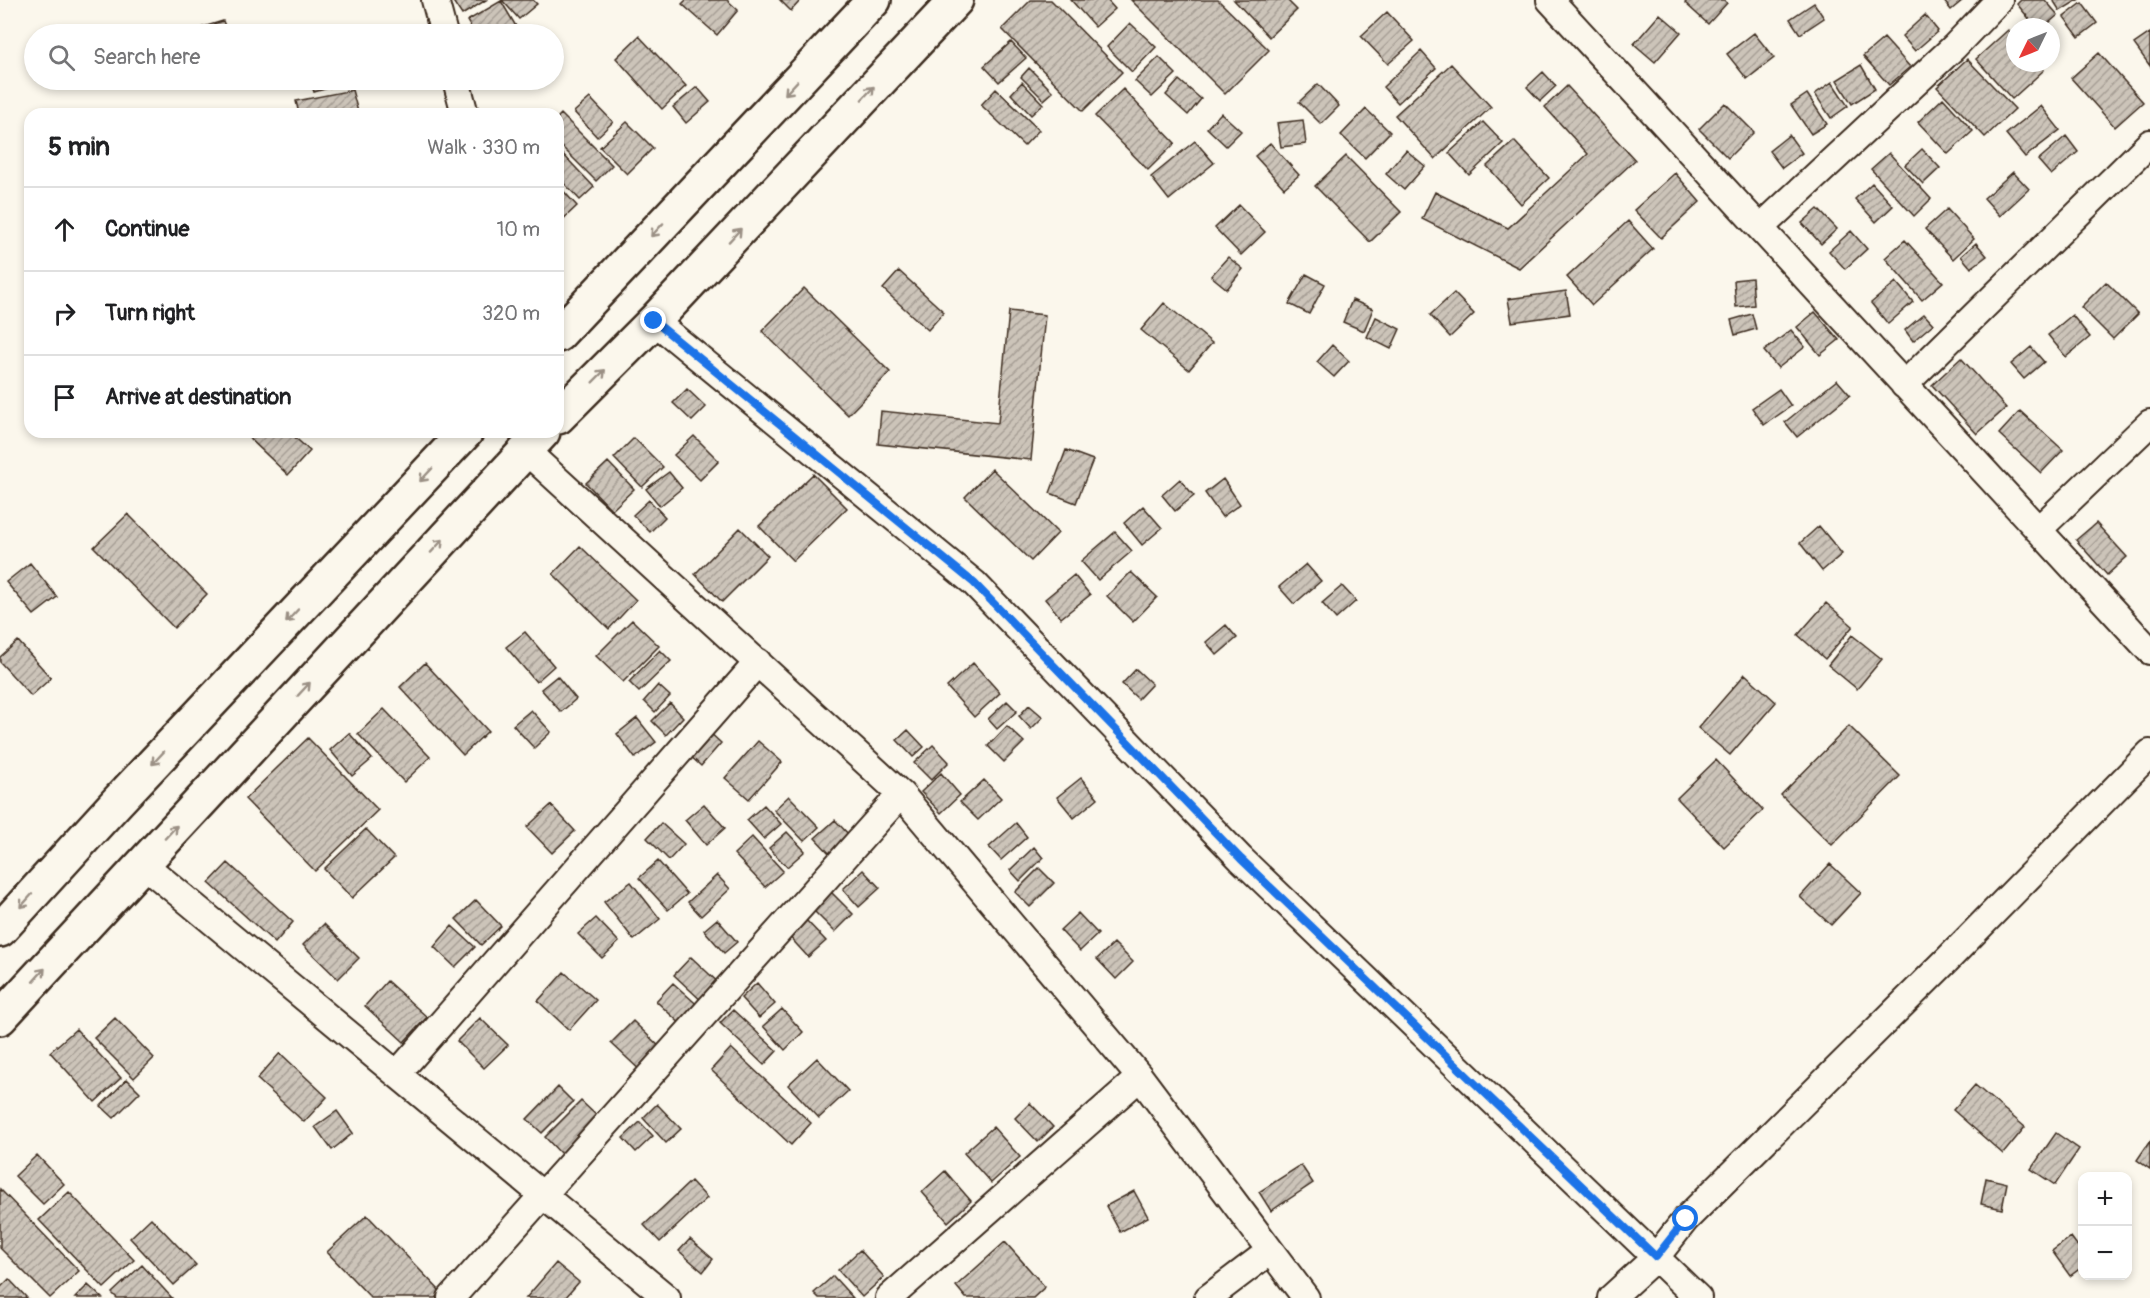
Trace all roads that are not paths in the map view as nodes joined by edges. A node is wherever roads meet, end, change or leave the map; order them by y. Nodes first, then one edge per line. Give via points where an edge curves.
1 (435, 0) edge
2 (874, 0) edge
3 (956, 0) edge
4 (1550, 0) edge
5 (1999, 0) edge
6 (441, 24) edge
7 (459, 90) edge
8 (463, 108) edge
9 (2150, 143) edge
10 (1760, 228) junction
11 (654, 321) junction
12 (564, 328) edge
13 (1904, 385) junction
14 (564, 411) edge
15 (2150, 423) edge
16 (460, 438) edge
17 (534, 441) edge
18 (2038, 530) junction
19 (2150, 651) edge
20 (758, 662) junction
21 (2150, 753) edge
22 (901, 794) junction
23 (142, 863) junction
24 (0, 930) edge
25 (0, 1018) edge
26 (398, 1074) junction
27 (1140, 1077) junction
28 (543, 1195) junction
29 (1270, 1251) junction
30 (1656, 1257) junction
31 (451, 1298) edge
32 (667, 1298) edge
33 (889, 1298) edge
34 (1208, 1298) edge
35 (1305, 1298) edge
36 (1611, 1298) edge
37 (1698, 1298) edge

1 - 6 street
2 -> 12 highway
11 -> 3 highway
4 - 10 street
5 - 10 street
7 - 8 street
9 - 13 street
10 - 13 street
14 -> 11 highway
11 - 30 street via 974,583 1241,859
13 - 18 street
15 - 18 street
16 -> 24 highway
17 - 20 street
23 -> 17 highway
18 - 19 street
20 - 22 street
20 - 26 street
21 - 30 street via 1686,1219
22 - 27 street
22 - 28 street
25 -> 23 highway
23 - 26 street
26 - 28 street
27 - 29 street
27 - 33 street
28 - 31 street
28 - 32 street
29 - 34 street
29 - 35 street
30 - 36 street
30 - 37 street

